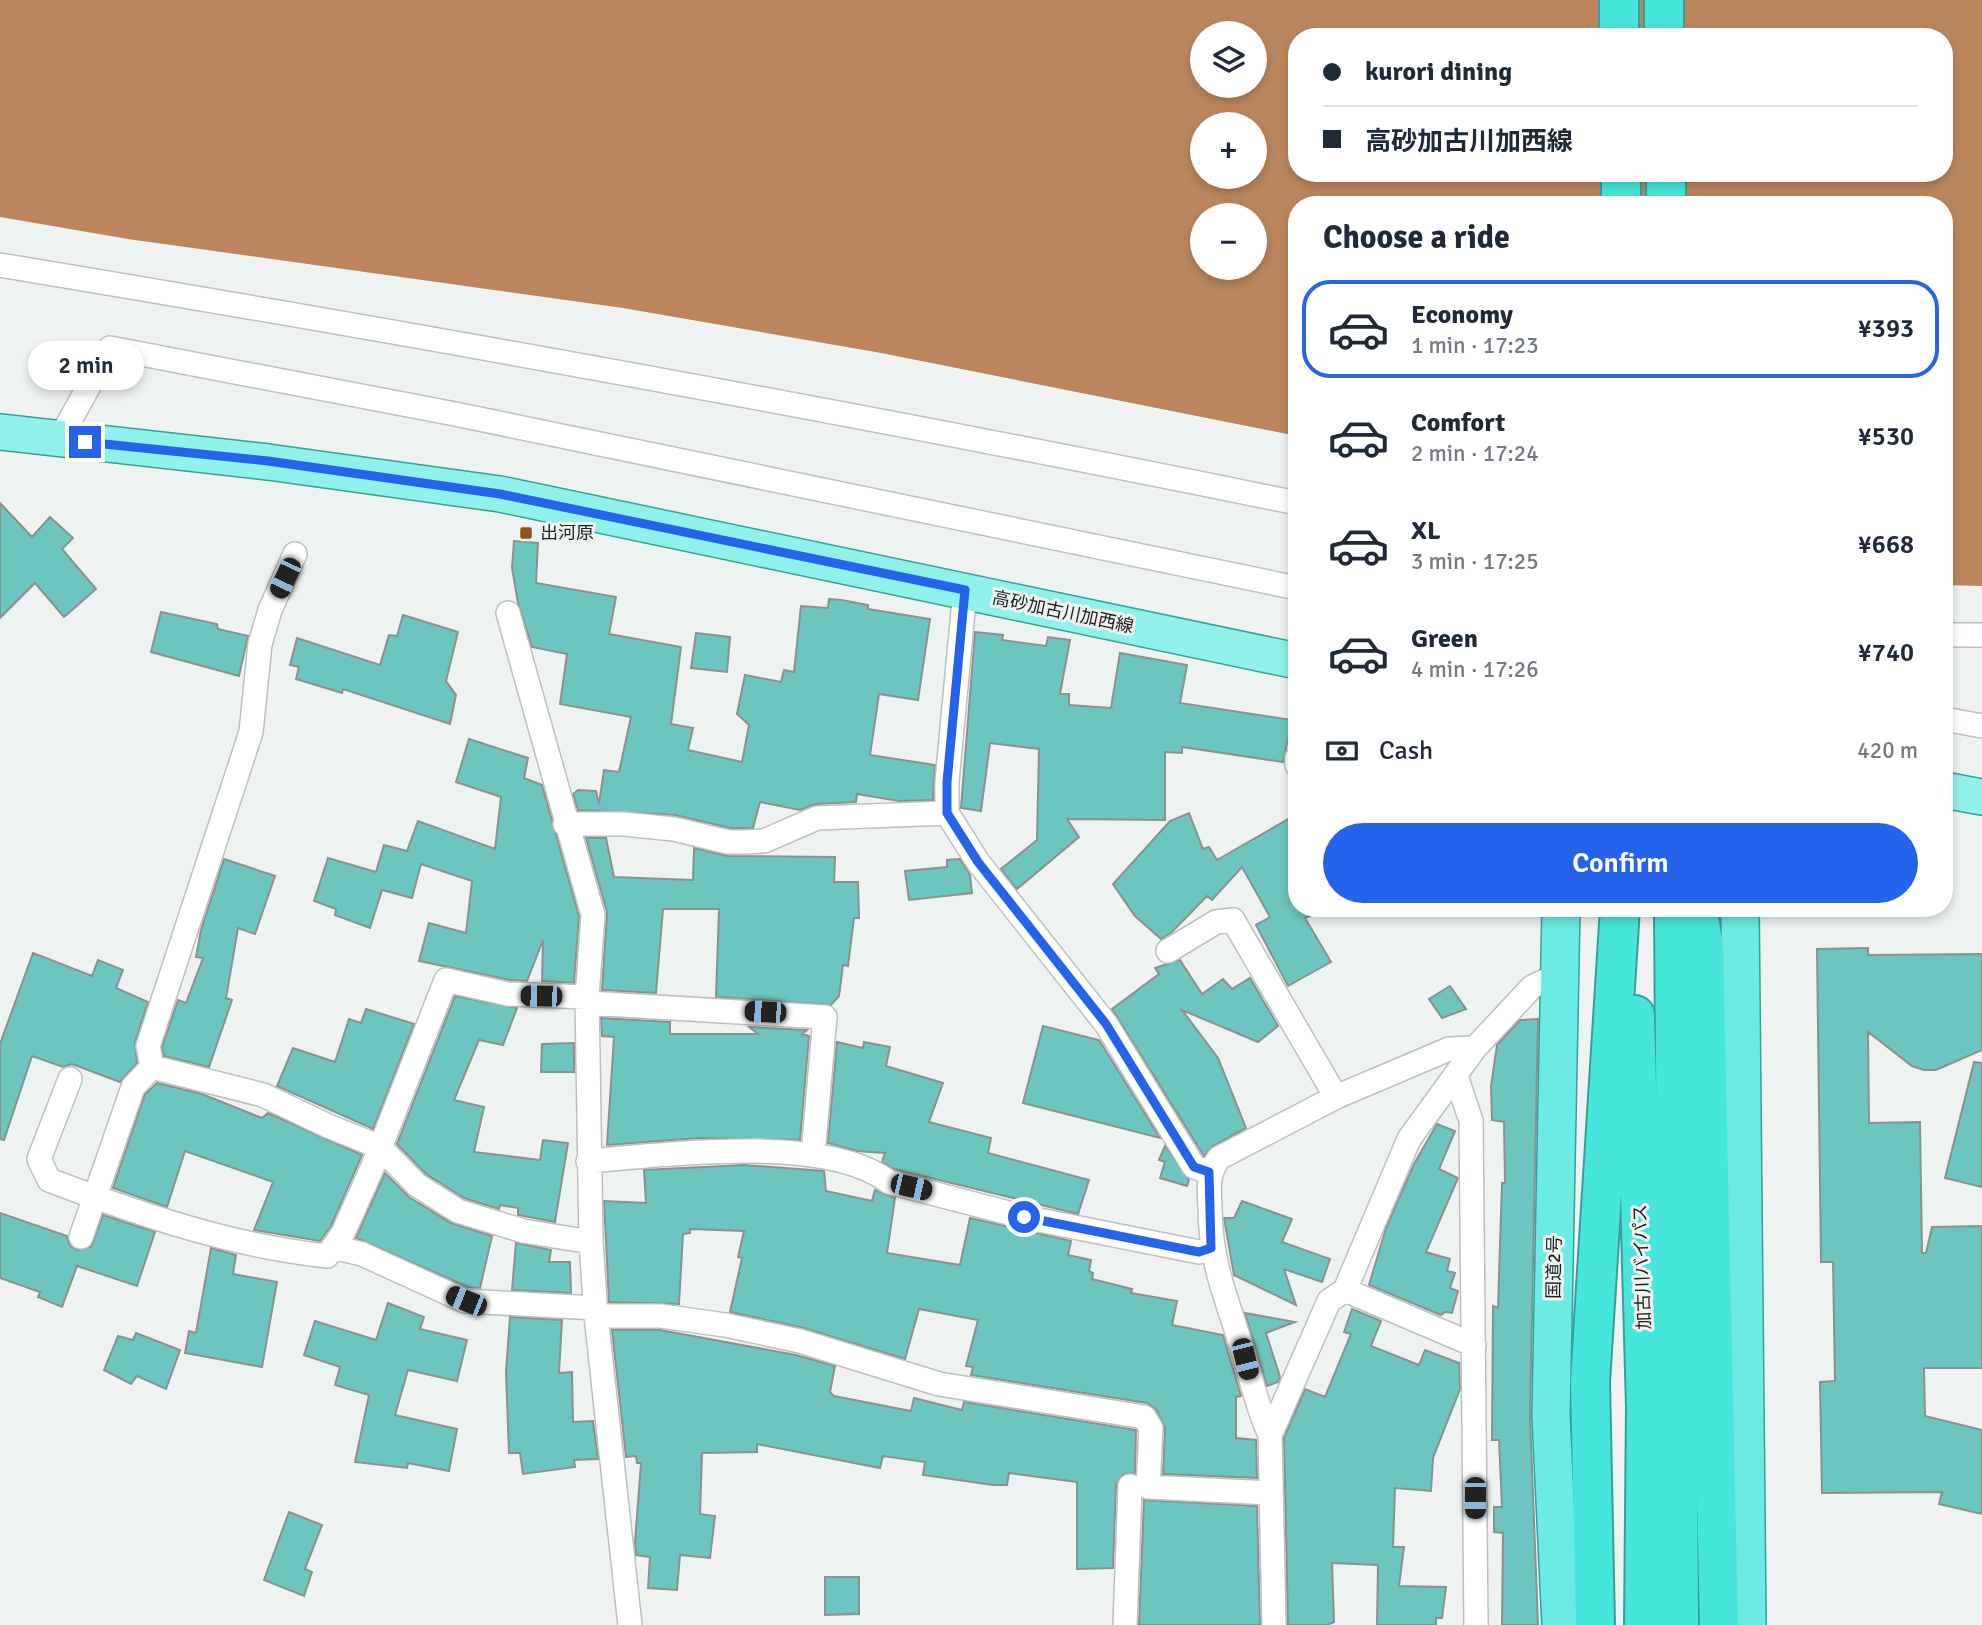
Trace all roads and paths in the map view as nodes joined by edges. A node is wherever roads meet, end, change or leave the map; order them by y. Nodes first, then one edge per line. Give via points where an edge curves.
1 (1619, 0) edge
2 (1664, 0) edge
3 (1619, 28) edge
4 (1664, 28) edge
5 (0, 265) edge
6 (0, 432) edge
7 (59, 440) junction
8 (1288, 501) edge
9 (295, 554) dead end
10 (1288, 586) edge
11 (965, 590) junction
12 (508, 613) dead end
13 (1953, 635) edge
14 (1982, 635) edge
15 (1288, 659) edge
16 (1953, 721) edge
17 (1982, 726) edge
18 (1953, 792) edge
19 (1982, 797) edge
20 (947, 813) junction
21 (565, 824) junction
22 (1560, 917) edge
23 (1619, 917) edge
24 (1632, 917) edge
25 (1674, 917) edge
26 (1699, 917) edge
27 (1740, 917) edge
28 (1168, 951) dead end
29 (1561, 973) junction
30 (588, 1000) junction
31 (1475, 1048) junction
32 (152, 1067) junction
33 (1456, 1076) junction
34 (70, 1079) dead end
35 (1336, 1097) junction
36 (380, 1147) junction
37 (813, 1154) junction
38 (588, 1161) junction
39 (1209, 1172) junction
40 (97, 1198) junction
41 (81, 1237) dead end
42 (591, 1242) junction
43 (333, 1247) junction
44 (1211, 1248) junction
45 (1345, 1290) junction
46 (596, 1312) junction
47 (1474, 1345) junction
48 (1270, 1435) junction
49 (1130, 1486) dead end
50 (1270, 1493) junction
51 (630, 1625) edge
52 (1125, 1625) edge
53 (1274, 1625) edge
54 (1476, 1625) edge
55 (1561, 1625) edge
56 (1595, 1625) edge
57 (1644, 1625) edge
58 (1679, 1625) edge
59 (1719, 1625) edge
60 (1747, 1625) edge

1 - 3 highway
2 - 4 highway
5 - 8 street via 954,433
6 - 7 main road, 高砂加古川加西線
7 - 10 street via 110,348 455,414
7 - 11 main road, 高砂加古川加西線 via 268,461
9 - 32 street via 260,644 251,732 148,1046
11 - 15 main road, 高砂加古川加西線
11 - 20 street
12 - 21 street
13 - 14 street
16 - 17 street
18 - 19 main road
20 - 21 street via 817,818 764,841 744,842 674,829
20 - 39 street via 978,862 1106,1024 1194,1167
21 - 30 street via 593,915
22 - 29 highway, 国道2号
23 - 56 highway via 1590,1382
24 - 57 highway, 加古川バイパス via 1646,1406
25 - 58 highway, 加古川バイパス
26 - 59 highway via 1704,947
27 - 60 highway
28 - 35 street via 1216,922 1233,920
29 - 31 street via 1532,987
29 - 55 highway, 国道2号 via 1551,1416
30 - 36 street via 508,994 446,980
30 - 37 street via 825,1017
30 - 38 street
31 - 33 street
31 - 35 street via 1450,1049
32 - 36 street via 263,1095
32 - 40 street via 133,1087
33 - 45 street via 1409,1139
33 - 47 street via 1471,1121
34 - 40 street via 38,1159 49,1180
35 - 39 street via 1219,1158
36 - 42 street via 417,1185 458,1211 523,1231
36 - 43 street
37 - 38 street via 741,1151
37 - 44 street via 873,1170 889,1182 1024,1217 1199,1252
38 - 42 street
39 - 44 street
40 - 41 street
40 - 43 street via 158,1220 270,1250 327,1256
42 - 46 street
43 - 46 street via 362,1254 466,1301
44 - 48 street via 1259,1412
45 - 47 street
45 - 48 street via 1329,1301
46 - 50 street via 725,1325 800,1341 939,1384 1144,1417 1151,1428 1148,1487
46 - 51 street
47 - 54 street
48 - 50 street
49 - 52 street
50 - 53 street

